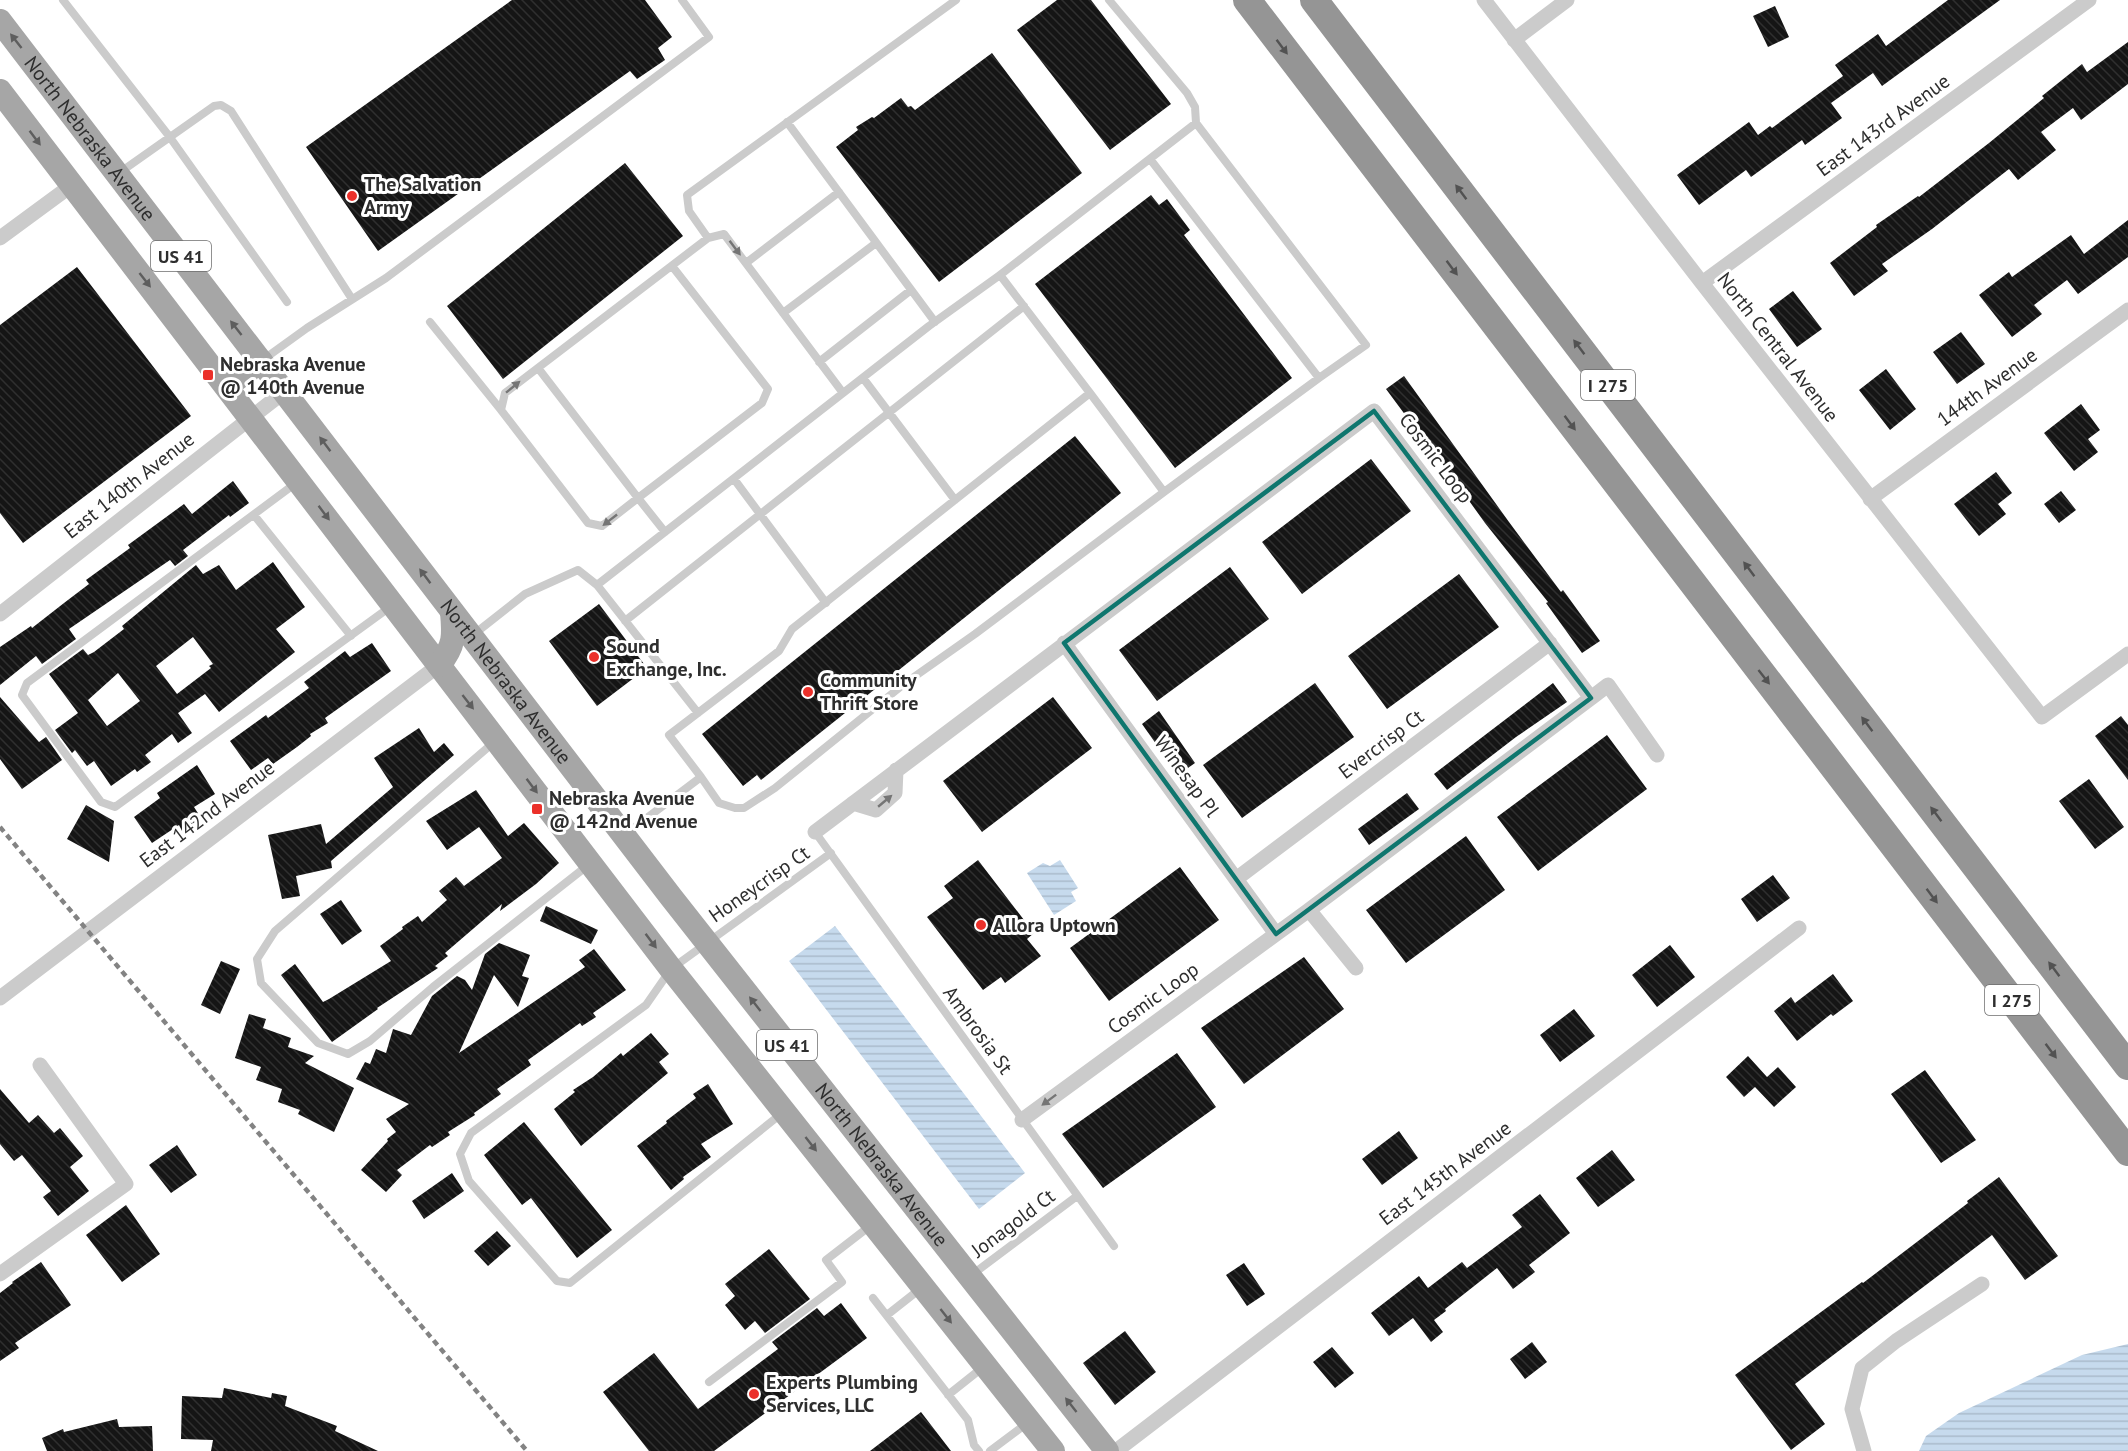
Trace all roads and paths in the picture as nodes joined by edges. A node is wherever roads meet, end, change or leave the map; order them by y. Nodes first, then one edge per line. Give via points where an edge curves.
1 (63, 0) edge
2 (682, 0) edge
3 (956, 0) edge
4 (1109, 0) edge
5 (1247, 0) edge
6 (1314, 0) edge
7 (1484, 0) edge
8 (1567, 0) edge
9 (2089, 0) edge
10 (0, 21) edge
11 (1514, 39) junction
12 (0, 91) edge
13 (787, 122) junction
14 (1196, 123) junction
15 (169, 136) junction
16 (1149, 159) junction
17 (118, 173) junction
18 (72, 185) junction
19 (839, 192) junction
20 (0, 238) edge
21 (708, 238) junction
22 (876, 243) junction
23 (746, 263) junction
24 (672, 266) junction
25 (1000, 274) junction
26 (1702, 283) junction
27 (911, 290) junction
28 (352, 299) junction
29 (287, 302) dead end
30 (1024, 306) junction
31 (2128, 310) edge
32 (783, 313) junction
33 (430, 322) dead end
34 (935, 322) junction
35 (261, 361) junction
36 (819, 362) junction
37 (538, 368) junction
38 (863, 378) junction
39 (1319, 378) junction
40 (227, 386) junction
41 (285, 391) junction
42 (843, 393) junction
43 (1090, 393) junction
44 (501, 410) junction
45 (888, 413) junction
46 (250, 417) junction
47 (734, 479) junction
48 (299, 481) junction
49 (1164, 492) junction
50 (638, 498) junction
51 (1870, 499) junction
52 (955, 500) junction
53 (760, 514) junction
54 (254, 515) junction
55 (665, 532) junction
56 (597, 585) junction
57 (826, 603) junction
58 (394, 605) junction
59 (452, 612) junction
60 (0, 614) edge
61 (625, 621) junction
62 (351, 636) junction
63 (471, 636) junction
64 (1064, 643) junction
65 (1550, 644) junction
66 (2128, 654) edge
67 (439, 665) junction
68 (1591, 698) junction
69 (698, 713) junction
70 (497, 740) junction
71 (1657, 755) dead end
72 (701, 777) junction
73 (815, 832) joint
74 (624, 836) junction
75 (831, 853) junction
76 (591, 862) junction
77 (1236, 879) junction
78 (1309, 910) junction
79 (1799, 928) dead end
80 (1276, 934) junction
81 (706, 942) junction
82 (1356, 968) dead end
83 (672, 969) junction
84 (0, 998) edge
85 (40, 1065) dead end
86 (2128, 1066) edge
87 (785, 1111) junction
88 (1022, 1120) junction
89 (2128, 1152) edge
90 (1077, 1196) junction
91 (874, 1224) junction
92 (1114, 1246) dead end
93 (2, 1270) edge
94 (970, 1277) junction
95 (1982, 1284) dead end
96 (923, 1286) junction
97 (873, 1298) dead end
98 (887, 1316) junction
99 (986, 1365) junction
100 (709, 1382) dead end
101 (948, 1395) junction
102 (1029, 1421) junction
103 (979, 1451) edge
104 (990, 1451) edge
105 (1053, 1451) edge
106 (1107, 1451) edge
107 (1116, 1451) edge
108 (1863, 1451) edge

1 - 15 lane
2 - 28 lane via 709,37 386,278
3 - 13 lane
4 - 14 lane via 1187,93 1195,106
5 -> 89 highway, I 275
86 -> 6 highway, I 275
7 - 11 street, North Central Avenue
8 - 11 street
9 - 26 street, East 143rd Avenue
17 -> 10 main road, North Nebraska Avenue / US 41
11 - 26 street, North Central Avenue
12 -> 18 main road, US 41
13 - 19 lane
13 - 21 lane via 687,195 689,211
14 - 16 lane
14 - 39 lane via 1366,345
15 - 17 lane
15 - 28 lane via 214,106 231,111
15 - 29 lane
16 - 25 lane
16 - 39 lane
35 -> 17 main road, North Nebraska Avenue / US 41
18 - 20 street
18 -> 40 main road, US 41
19 - 22 lane
19 - 23 lane
21 -> 23 lane via 724,234
21 - 24 lane
22 - 27 lane
22 - 32 lane
23 - 32 lane
24 - 37 lane
24 - 50 lane via 768,389 762,403
25 - 30 lane
25 - 34 lane
26 - 51 street, North Central Avenue
27 - 34 lane
27 - 36 lane
28 - 35 lane
30 - 43 lane
30 - 45 lane
31 - 51 street, 144th Avenue
32 - 36 lane
33 - 44 lane
34 - 38 lane
35 - 40 main road
35 - 41 main road, North Nebraska Avenue / US 41
36 - 42 lane
44 -> 37 lane via 505,393
37 - 50 lane
38 - 42 lane
38 - 45 lane
39 - 49 lane
40 - 46 main road, US 41
41 - 46 street, East 140th Avenue
59 -> 41 main road, North Nebraska Avenue / US 41
42 - 47 lane
43 - 49 lane
43 - 52 lane
50 -> 44 lane via 602,526 588,523
45 - 52 lane
45 - 53 lane
46 - 48 main road, US 41
46 - 60 street, East 140th Avenue
47 - 53 lane
47 - 55 lane
48 - 54 lane
48 -> 58 main road, US 41
49 - 72 lane via 744,808 719,803
50 - 55 lane
51 - 66 street, North Central Avenue via 2042,717
52 - 57 lane
53 - 57 lane
53 - 61 lane
54 - 62 lane
54 - 62 lane via 27,682 22,695 100,802 115,807
55 - 56 lane
56 - 61 lane
56 - 63 lane via 578,570 525,594
57 - 69 lane via 792,629 779,651
58 - 62 lane
58 - 67 main road, US 41
59 - 63 main road, North Nebraska Avenue / US 41
59 - 67 main road via 454,636
61 - 69 lane
63 - 74 main road, North Nebraska Avenue / US 41
64 - 65 street, Cosmic Loop via 1374,411
64 - 73 street, Cosmic Loop via 896,770 895,793 876,810 853,803
64 - 77 street, Winesap Pl
65 - 68 street, Cosmic Loop
65 - 77 street, Evercrisp Ct
67 -> 70 main road, US 41
67 - 84 street, East 142nd Avenue
68 - 71 street via 1608,686
68 - 78 street, Cosmic Loop
69 - 72 lane via 669,735
70 -> 76 main road, US 41
70 - 76 lane via 274,931 257,959 261,983 318,1043 348,1054 370,1041
72 - 74 lane
73 - 75 lane, Ambrosia St
74 - 81 main road, North Nebraska Avenue / US 41
75 - 81 lane, Honeycrisp Ct
75 - 88 lane, Ambrosia St
76 -> 83 main road, US 41
77 - 80 street, Winesap Pl
78 - 80 street, Cosmic Loop
78 - 82 street
79 - 107 street, East 145th Avenue
80 -> 88 street, Cosmic Loop
81 - 83 lane, Honeycrisp Ct
94 -> 81 main road, North Nebraska Avenue / US 41
83 - 87 main road, US 41
83 - 87 lane, Honeycrisp Ct via 646,1005 471,1133 460,1154 469,1181 557,1281 570,1282
85 - 93 street via 126,1184
87 -> 91 main road, US 41
88 - 90 lane, Ambrosia St
90 - 92 lane, Ambrosia St
90 - 94 lane, Jonagold Ct
91 - 96 main road, US 41
91 - 100 lane via 826,1260 842,1282
106 -> 94 main road, North Nebraska Avenue / US 41
95 - 108 street via 1862,1368 1852,1408
96 - 98 lane
96 -> 99 main road, US 41
97 - 98 lane
98 - 101 lane
99 - 101 lane
99 - 102 main road, US 41
101 - 103 lane via 968,1420
102 - 104 lane
102 - 105 main road, US 41

